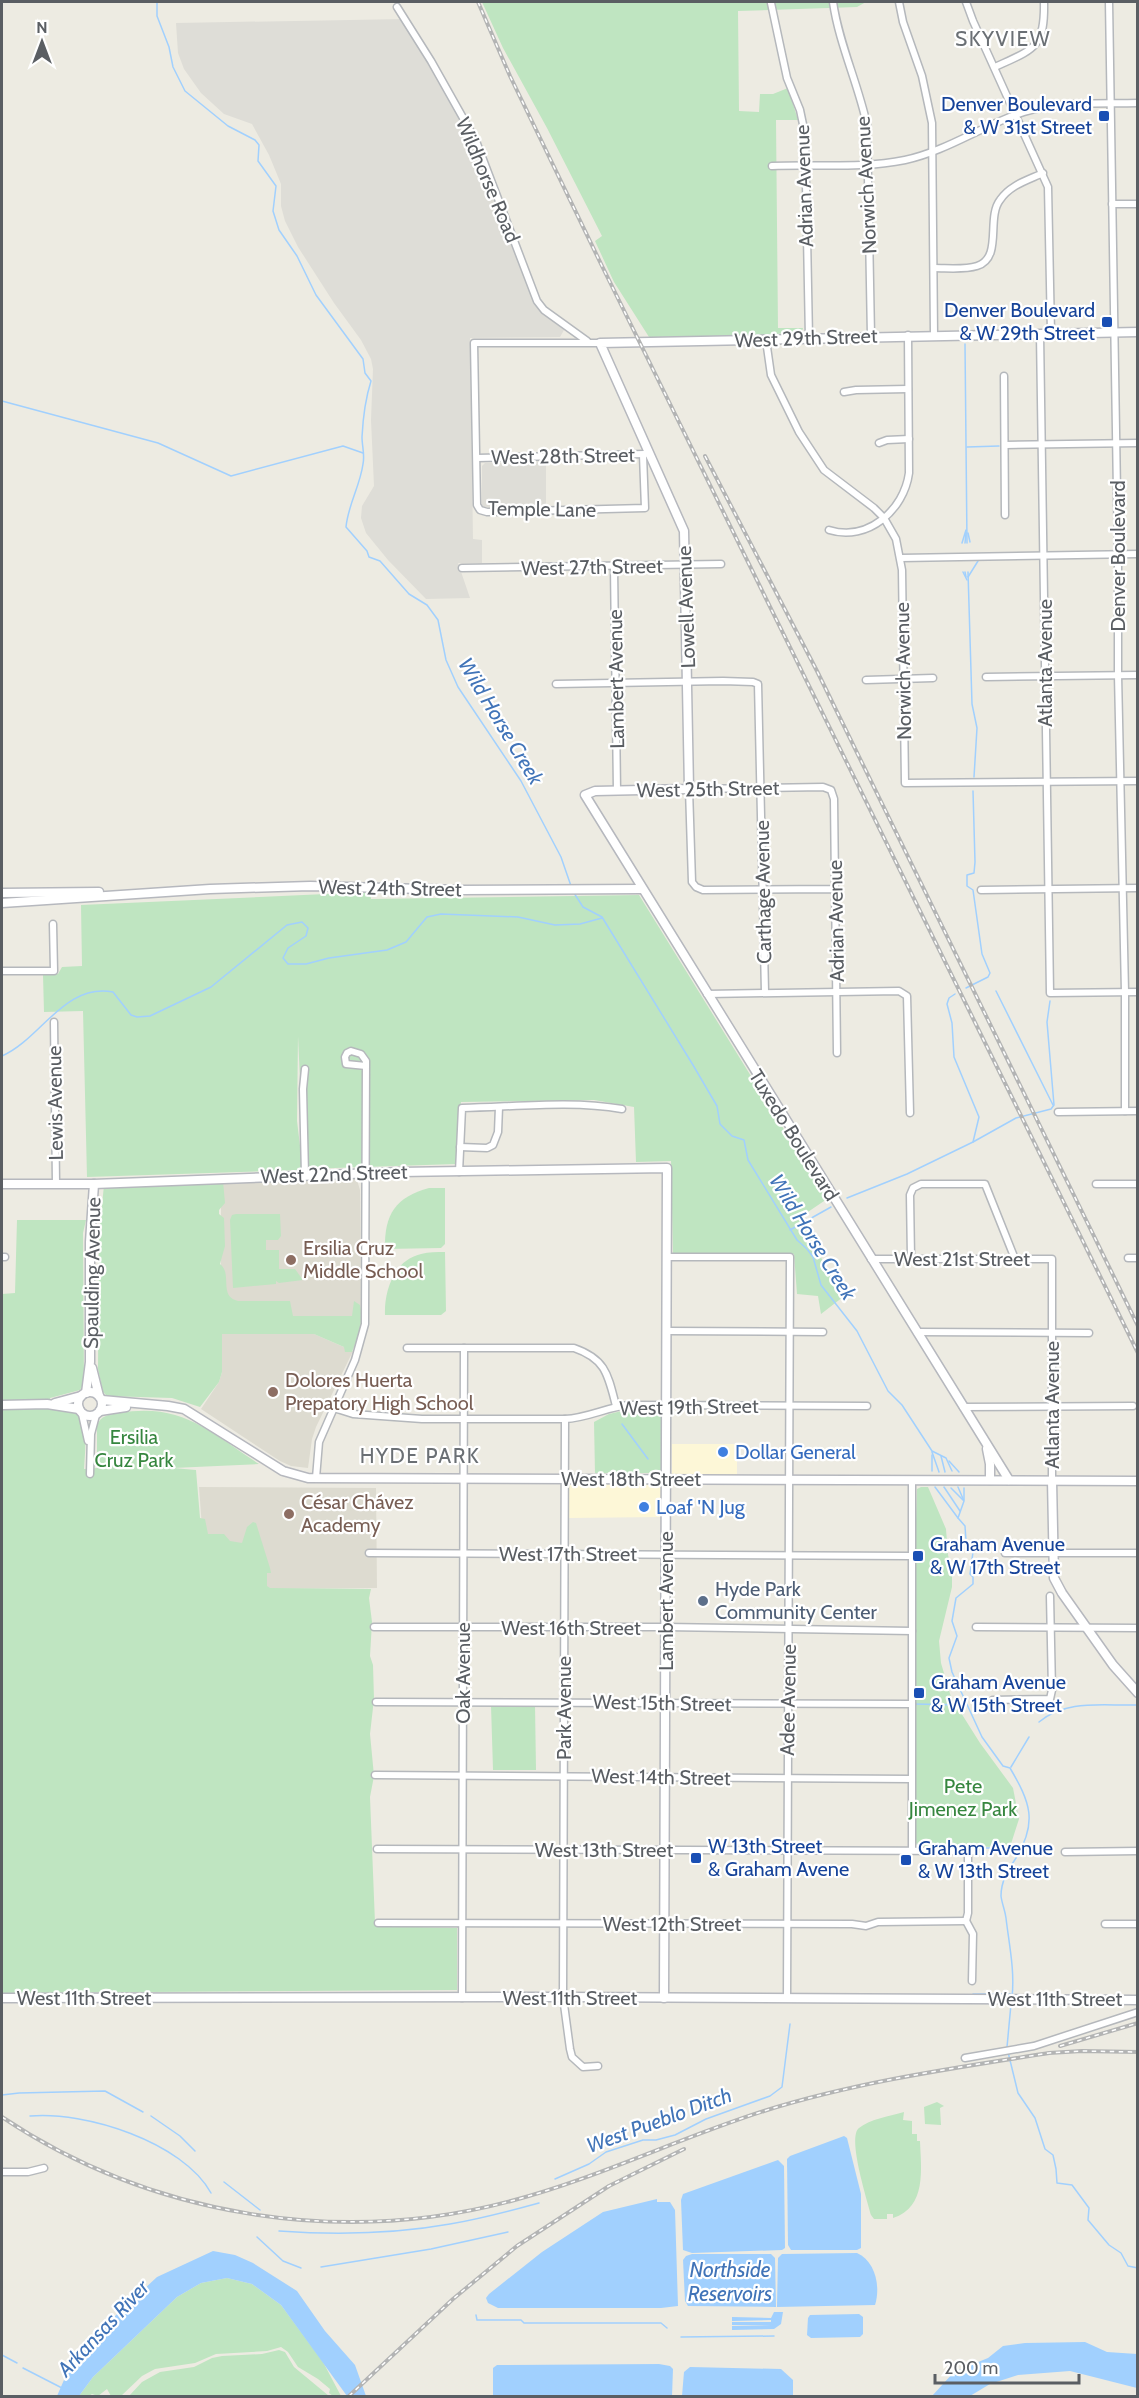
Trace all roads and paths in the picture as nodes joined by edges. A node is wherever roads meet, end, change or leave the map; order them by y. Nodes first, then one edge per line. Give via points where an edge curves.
1 (833, 2) edge
2 (899, 2) edge
3 (966, 2) edge
4 (1044, 2) edge
5 (1109, 2) edge
6 (771, 3) edge
7 (397, 7) dead end
8 (994, 67) junction
9 (1111, 104) junction
10 (1137, 104) edge
11 (1016, 115) junction
12 (933, 152) junction
13 (868, 164) junction
14 (806, 165) junction
15 (772, 166) dead end
16 (1043, 173) junction
17 (1112, 204) junction
18 (1137, 204) edge
19 (934, 268) junction
20 (1115, 332) junction
21 (1137, 332) edge
22 (1040, 333) junction
23 (1051, 333) junction
24 (908, 335) junction
25 (934, 335) junction
26 (871, 336) junction
27 (808, 338) junction
28 (766, 340) junction
29 (588, 341) junction
30 (600, 343) junction
31 (474, 344) joint
32 (1004, 376) dead end
33 (908, 389) junction
34 (844, 392) dead end
35 (909, 439) junction
36 (879, 443) dead end
37 (1116, 443) junction
38 (1137, 443) edge
39 (1042, 444) junction
40 (1005, 445) junction
41 (646, 454) junction
42 (477, 458) junction
43 (1005, 515) dead end
44 (884, 518) junction
45 (829, 530) dead end
46 (1118, 554) junction
47 (1137, 554) edge
48 (1044, 555) junction
49 (901, 558) junction
50 (721, 564) dead end
51 (685, 565) junction
52 (614, 567) junction
53 (462, 568) dead end
54 (1118, 675) junction
55 (1137, 675) edge
56 (1046, 676) junction
57 (986, 677) dead end
58 (933, 678) dead end
59 (902, 679) junction
60 (866, 680) dead end
61 (688, 682) junction
62 (556, 684) dead end
63 (616, 684) junction
64 (1121, 781) junction
65 (1137, 781) edge
66 (1047, 782) junction
67 (760, 787) junction
68 (689, 789) junction
69 (831, 790) joint
70 (617, 791) junction
71 (583, 792) joint
72 (1123, 888) junction
73 (1137, 888) edge
74 (641, 889) junction
75 (835, 889) junction
76 (1050, 889) junction
77 (763, 890) junction
78 (981, 890) dead end
79 (2, 893) edge
80 (139, 894) junction
81 (2, 903) edge
82 (53, 924) dead end
83 (2, 971) edge
84 (765, 992) junction
85 (837, 992) junction
86 (1125, 992) junction
87 (1137, 992) edge
88 (707, 994) junction
89 (54, 1022) dead end
90 (837, 1053) dead end
91 (366, 1066) junction
92 (305, 1069) dead end
93 (499, 1107) junction
94 (622, 1109) dead end
95 (1125, 1111) junction
96 (1137, 1111) edge
97 (1058, 1112) dead end
98 (910, 1113) dead end
99 (460, 1147) junction
100 (667, 1168) joint
101 (459, 1172) junction
102 (365, 1173) junction
103 (305, 1175) junction
104 (2, 1184) edge
105 (56, 1184) junction
106 (94, 1184) junction
107 (1096, 1184) dead end
108 (1137, 1184) edge
109 (667, 1257) junction
110 (911, 1258) junction
111 (1015, 1258) junction
112 (1052, 1258) joint
113 (1128, 1258) dead end
114 (1137, 1258) edge
115 (871, 1259) junction
116 (667, 1331) junction
117 (790, 1331) junction
118 (823, 1332) dead end
119 (917, 1332) junction
120 (1052, 1333) junction
121 (1089, 1333) dead end
122 (407, 1348) dead end
123 (464, 1348) junction
124 (90, 1362) junction
125 (83, 1395) junction
126 (100, 1398) junction
127 (47, 1404) junction
128 (2, 1405) edge
129 (144, 1405) junction
130 (667, 1405) junction
131 (790, 1405) junction
132 (616, 1406) junction
133 (867, 1406) dead end
134 (1133, 1406) dead end
135 (962, 1407) junction
136 (1052, 1407) junction
137 (334, 1408) junction
138 (81, 1412) junction
139 (98, 1413) junction
140 (463, 1419) junction
141 (565, 1419) junction
142 (985, 1443) junction
143 (90, 1450) junction
144 (90, 1474) dead end
145 (316, 1478) junction
146 (464, 1479) junction
147 (565, 1479) junction
148 (667, 1479) junction
149 (789, 1480) junction
150 (912, 1480) junction
151 (990, 1480) junction
152 (1009, 1480) junction
153 (1052, 1480) junction
154 (1137, 1480) edge
155 (1053, 1552) junction
156 (369, 1553) dead end
157 (666, 1553) junction
158 (1005, 1553) dead end
159 (1137, 1553) edge
160 (463, 1554) junction
161 (564, 1554) junction
162 (788, 1556) junction
163 (912, 1556) junction
164 (1050, 1596) dead end
165 (374, 1627) dead end
166 (665, 1627) junction
167 (976, 1627) dead end
168 (1086, 1627) junction
169 (463, 1628) junction
170 (565, 1628) junction
171 (1051, 1628) junction
172 (1137, 1628) edge
173 (789, 1631) junction
174 (912, 1631) junction
175 (1137, 1693) edge
176 (993, 1700) dead end
177 (376, 1702) dead end
178 (462, 1702) junction
179 (564, 1702) junction
180 (666, 1702) junction
181 (912, 1704) junction
182 (788, 1705) junction
183 (375, 1775) dead end
184 (462, 1776) junction
185 (564, 1776) junction
186 (666, 1776) junction
187 (788, 1779) junction
188 (911, 1779) junction
189 (376, 1849) dead end
190 (462, 1849) junction
191 (563, 1850) junction
192 (666, 1850) junction
193 (788, 1850) junction
194 (912, 1851) junction
195 (1137, 1851) edge
196 (1065, 1852) dead end
197 (966, 1921) junction
198 (378, 1923) dead end
199 (463, 1924) junction
200 (563, 1924) junction
201 (665, 1924) junction
202 (786, 1924) junction
203 (1105, 1924) dead end
204 (1137, 1924) edge
205 (972, 1981) dead end
206 (2, 1998) edge
207 (462, 1998) junction
208 (563, 1998) junction
209 (664, 1998) junction
210 (787, 1998) junction
211 (1137, 2000) edge
212 (1137, 2012) edge
213 (965, 2058) dead end
214 (598, 2066) dead end
215 (44, 2168) dead end
216 (2, 2172) edge

1 - 13 street, Norwich Avenue via 840,42 867,125
2 - 12 street via 927,92
3 - 8 street
4 - 8 street via 1044,25 1037,43
5 - 9 street, Denver Boulevard
6 - 14 street, Adrian Avenue via 785,72 803,123
7 - 29 street, Wildhorse Road via 476,141 537,300 544,310
8 - 11 street
9 - 10 street
9 - 11 street via 1054,106
9 - 17 street, Denver Boulevard
11 - 12 street
11 - 16 street
12 - 13 street via 903,161
12 - 19 street
13 - 14 street
13 - 26 street, Norwich Avenue
14 - 15 street
14 - 27 street, Adrian Avenue
16 - 19 street via 1001,198 992,218 992,251 987,260 971,267
16 - 23 street via 1049,195
17 - 18 street
17 - 20 street, Denver Boulevard
19 - 25 street
20 - 21 street, West 29th Street
20 - 23 street, West 29th Street
20 - 37 street, Denver Boulevard
22 - 23 street, West 29th Street
22 - 25 street, West 29th Street
22 - 39 street, Atlanta Avenue
24 - 25 street, West 29th Street
24 - 26 street, West 29th Street
24 - 33 street
26 - 27 street, West 29th Street
27 - 28 street, West 29th Street
28 - 30 street, West 29th Street
28 - 44 street via 771,375 798,432 824,471
29 - 30 street, West 29th Street
29 - 31 street, West 29th Street
30 - 41 street, Lowell Avenue
31 - 42 street, Temple Lane
32 - 40 street
33 - 34 street
33 - 35 street
35 - 36 street
35 - 44 street via 908,481 898,505
37 - 38 street
37 - 39 street
37 - 46 street, Denver Boulevard
39 - 40 street
39 - 48 street, Atlanta Avenue
40 - 43 street
41 - 42 street, West 28th Street
41 - 42 street, Temple Lane via 645,508 487,512 477,505
41 - 51 street, Lowell Avenue via 684,531
44 - 45 street via 854,532
44 - 49 street, Norwich Avenue
46 - 47 street
46 - 48 street
46 - 54 street, Denver Boulevard
48 - 49 street
48 - 56 street, Atlanta Avenue
49 - 59 street, Norwich Avenue
50 - 51 street, West 27th Street
51 - 52 street, West 27th Street
51 - 61 street, Lowell Avenue
52 - 53 street, West 27th Street
52 - 63 street, Lambert Avenue
54 - 55 street
54 - 56 street
54 - 64 street, Denver Boulevard
56 - 57 street
56 - 66 street, Atlanta Avenue
58 - 59 street
59 - 60 street
59 - 66 street, Norwich Avenue via 905,783
61 - 63 street
61 - 67 street, Carthage Avenue via 758,684
61 - 68 street, Lowell Avenue
62 - 63 street
63 - 70 street, Lambert Avenue
64 - 65 street
64 - 66 street
64 - 72 street, Denver Boulevard
66 - 76 street, Atlanta Avenue
67 - 68 street, West 25th Street
67 - 69 street, West 25th Street
67 - 77 street, Carthage Avenue
68 - 70 street, West 25th Street
68 - 77 street, Lowell Avenue via 692,882 703,890
69 - 75 street, Adrian Avenue
70 - 71 street, West 25th Street
71 - 74 street, Tuxedo Boulevard
72 - 73 street
72 - 76 street
72 - 86 street, Denver Boulevard
74 - 80 street, West 24th Street via 310,886
74 - 88 street, Tuxedo Boulevard
75 - 77 street
75 - 85 street, Adrian Avenue
76 - 78 street
76 - 86 street, Atlanta Avenue via 1050,993
77 - 84 street, Carthage Avenue
79 - 80 street, West 24th Street
80 - 81 street, West 24th Street
82 - 83 street via 54,970
84 - 85 street
84 - 88 street
85 - 90 street, Adrian Avenue
85 - 98 street via 899,992 907,996
86 - 87 street
86 - 95 street, Denver Boulevard
88 - 115 street, Tuxedo Boulevard
89 - 105 street, Lewis Avenue
91 - 91 street via 346,1064 347,1053 361,1054
91 - 102 street
92 - 103 street
93 - 94 street
93 - 99 street via 493,1145
93 - 99 street via 462,1108
95 - 96 street
95 - 97 street
99 - 101 street
100 - 101 street, West 22nd Street
100 - 109 street, Lambert Avenue
101 - 102 street, West 22nd Street
102 - 103 street, West 22nd Street
102 - 137 street via 365,1324 356,1360
103 - 106 street, West 22nd Street
104 - 105 street, West 22nd Street
105 - 106 street, West 22nd Street
106 - 124 street, Spaulding Avenue
107 - 108 street
109 - 116 street, Lambert Avenue
109 - 117 street, Adee Avenue via 790,1257
110 - 111 street, West 21st Street
110 - 111 street via 913,1188 921,1184 985,1184
110 - 115 street, West 21st Street
111 - 112 street, West 21st Street
112 - 120 street, Atlanta Avenue
113 - 114 street
115 - 119 street, Tuxedo Boulevard
116 - 117 street
116 - 130 street, Lambert Avenue
117 - 118 street
117 - 131 street, Adee Avenue
119 - 120 street
119 - 135 street, Tuxedo Boulevard
120 - 121 street
120 - 136 street, Atlanta Avenue
122 - 123 street
123 - 132 street via 574,1348 598,1360 608,1374
123 - 140 street, Oak Avenue
124 - 125 street, Spaulding Avenue
124 - 126 street, Spaulding Avenue
125 - 126 street via 93,1392
125 - 127 street
125 - 138 street via 78,1402
126 - 129 street, West 18th Street
126 - 139 street
127 - 128 street
127 - 138 street
129 - 139 street, West 18th Street
129 - 145 street, West 18th Street via 184,1409 283,1471
130 - 131 street, West 19th Street
130 - 132 street, West 19th Street
130 - 148 street, Lambert Avenue
131 - 133 street, West 19th Street
131 - 149 street, Adee Avenue
132 - 141 street, West 19th Street via 587,1417
134 - 136 street
135 - 136 street
135 - 142 street, Tuxedo Boulevard
136 - 153 street, Atlanta Avenue
137 - 140 street, West 19th Street via 353,1414
137 - 145 street via 319,1442
138 - 139 street via 89,1416
138 - 143 street
139 - 143 street via 92,1423
140 - 141 street, West 19th Street
140 - 146 street, Oak Avenue
141 - 147 street, Park Avenue
142 - 151 street
142 - 152 street, Tuxedo Boulevard
143 - 144 street
145 - 146 street, West 18th Street
146 - 147 street, West 18th Street
146 - 160 street, Oak Avenue
147 - 148 street, West 18th Street
147 - 161 street, Park Avenue
148 - 149 street, West 18th Street
148 - 157 street, Lambert Avenue
149 - 150 street, West 18th Street
149 - 162 street, Adee Avenue
150 - 151 street, West 18th Street
150 - 163 street
151 - 152 street, West 18th Street
152 - 153 street, West 18th Street
153 - 154 street, West 18th Street
153 - 155 street, Atlanta Avenue
155 - 158 street
155 - 159 street
155 - 168 street, Atlanta Avenue via 1054,1578
156 - 160 street, West 17th Street
157 - 161 street, West 17th Street
157 - 162 street, West 17th Street
157 - 166 street, Lambert Avenue
160 - 161 street, West 17th Street
160 - 169 street, Oak Avenue
161 - 170 street, Park Avenue
162 - 163 street, West 17th Street
162 - 173 street, Adee Avenue
163 - 174 street
164 - 171 street
165 - 169 street, West 16th Street
166 - 170 street, West 16th Street
166 - 173 street, West 16th Street
166 - 180 street, Lambert Avenue
167 - 171 street
168 - 171 street
168 - 172 street
168 - 175 street, Atlanta Avenue
169 - 170 street, West 16th Street
169 - 178 street, Oak Avenue
170 - 179 street, Park Avenue
171 - 176 street via 1050,1699
173 - 174 street, West 16th Street
173 - 182 street, Adee Avenue
174 - 181 street
177 - 178 street, West 15th Street
178 - 179 street, West 15th Street
178 - 184 street, Oak Avenue
179 - 180 street, West 15th Street
179 - 185 street, Park Avenue
180 - 182 street, West 15th Street
180 - 186 street, Lambert Avenue
181 - 182 street, West 15th Street
181 - 188 street
182 - 187 street, Adee Avenue
183 - 184 street, West 14th Street
184 - 185 street, West 14th Street
184 - 190 street, Oak Avenue
185 - 186 street, West 14th Street
185 - 191 street, Park Avenue
186 - 187 street, West 14th Street
186 - 192 street, Lambert Avenue
187 - 188 street, West 14th Street
187 - 193 street, Adee Avenue
188 - 194 street
189 - 190 street, West 13th Street
190 - 191 street, West 13th Street
190 - 199 street, Oak Avenue
191 - 192 street, West 13th Street
191 - 200 street, Park Avenue
192 - 193 street, West 13th Street
192 - 201 street, Lambert Avenue
193 - 194 street, West 13th Street
193 - 202 street, Adee Avenue
194 - 197 street, West 13th Street via 971,1851
195 - 196 street
197 - 202 street, West 12th Street via 878,1922 866,1926
197 - 205 street via 973,1934
198 - 199 street, West 12th Street
199 - 200 street, West 12th Street
199 - 207 street, Oak Avenue
200 - 201 street, West 12th Street
200 - 208 street, Park Avenue
201 - 202 street, West 12th Street
201 - 209 street, Lambert Avenue
202 - 210 street, Adee Avenue
203 - 204 street
206 - 207 street, West 11th Street
207 - 208 street, West 11th Street
208 - 209 street, West 11th Street
208 - 214 street, Park Avenue via 572,2057 583,2067
209 - 210 street, West 11th Street
210 - 211 street, West 11th Street
212 - 213 street via 1034,2046
215 - 216 street

